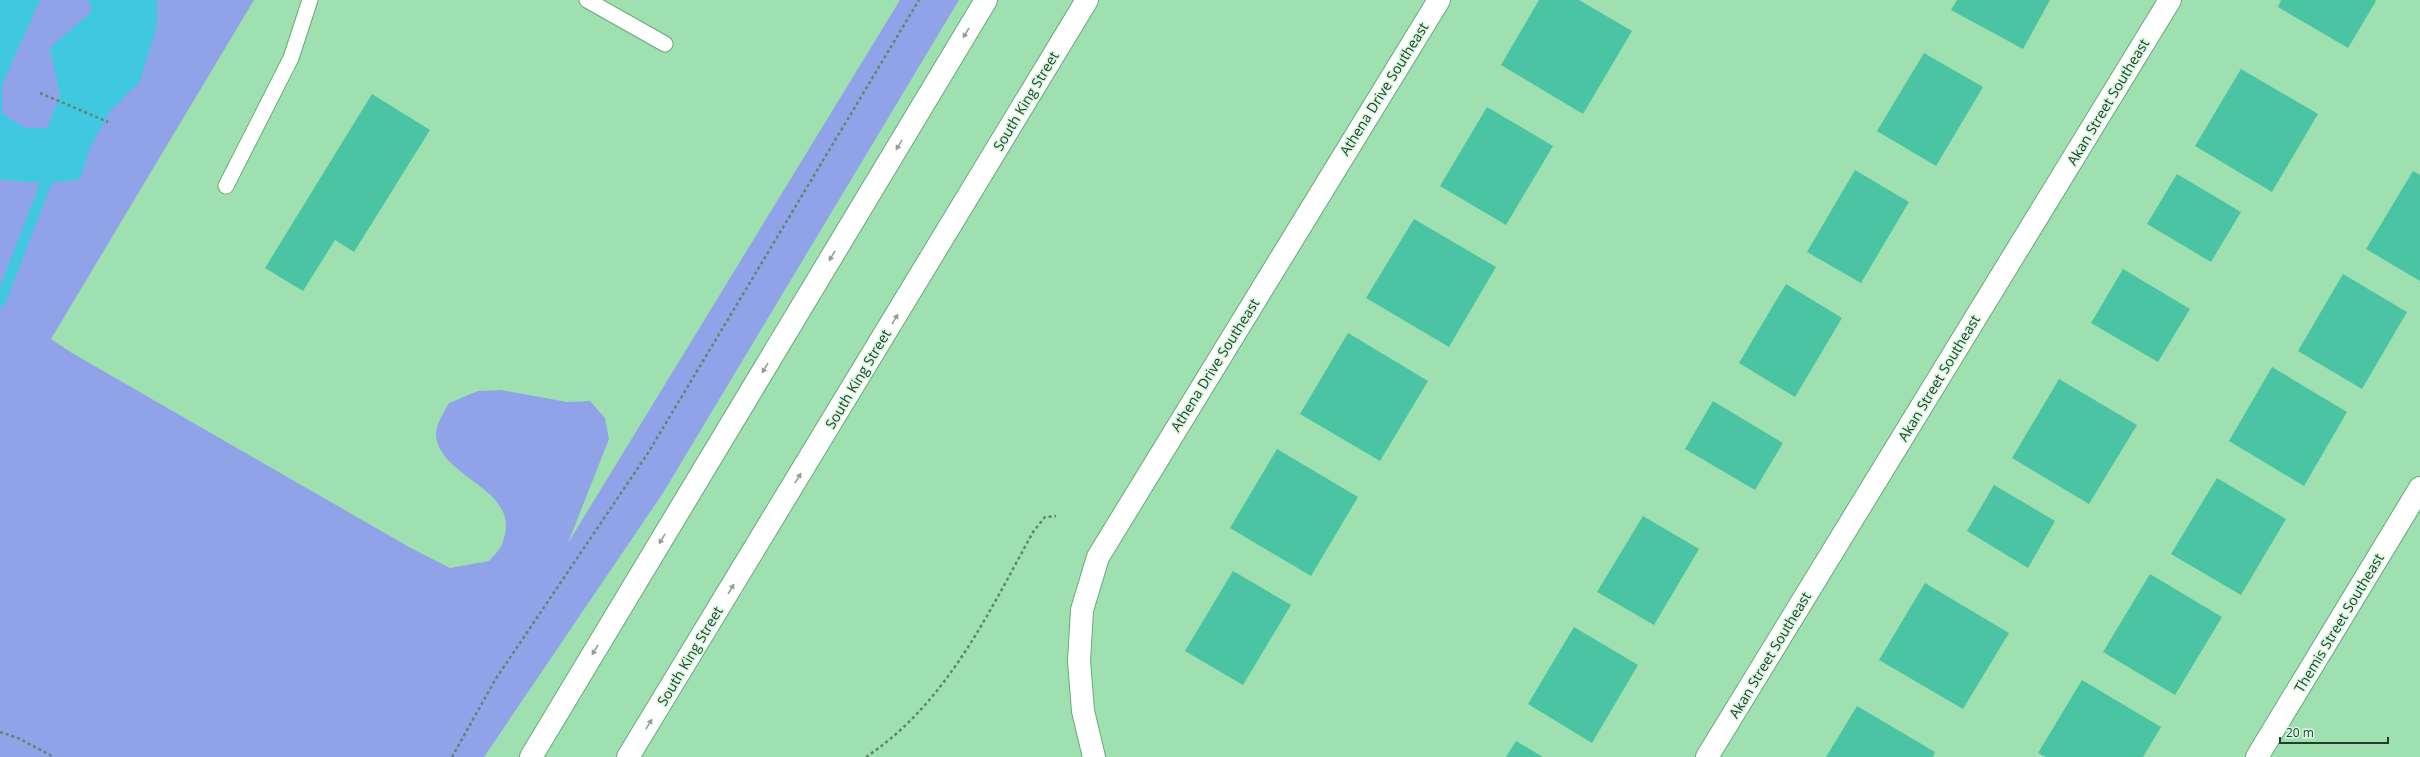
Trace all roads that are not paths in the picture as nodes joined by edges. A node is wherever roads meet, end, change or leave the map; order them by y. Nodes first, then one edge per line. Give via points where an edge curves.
1 (310, 0) edge
2 (587, 0) edge
3 (986, 0) edge
4 (1087, 0) edge
5 (1439, 0) edge
6 (2170, 0) edge
7 (665, 44) dead end
8 (226, 186) dead end
9 (2420, 488) edge
10 (531, 757) edge
11 (628, 757) edge
12 (1094, 757) edge
13 (1707, 757) edge
14 (2257, 757) edge

1 - 8 lane via 291,58
2 - 7 lane
3 -> 10 main road
11 -> 4 main road, South King Street
5 - 12 main road, Athena Drive Southeast via 1098,557 1082,610 1079,661 1083,711
6 - 13 main road, Akan Street Southeast
9 - 14 main road, Themis Street Southeast

